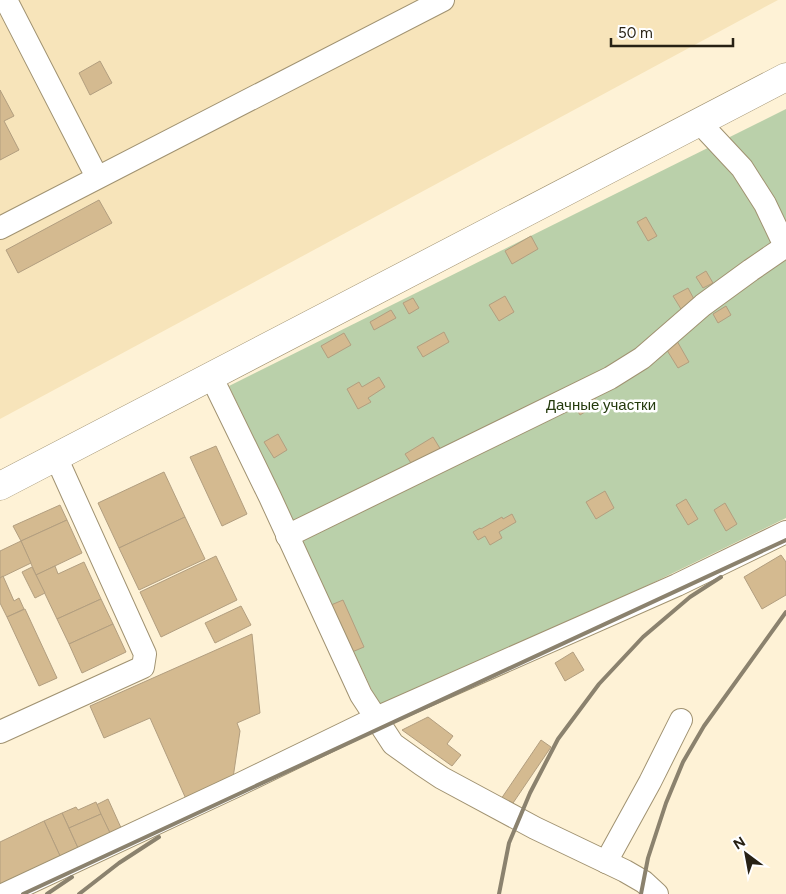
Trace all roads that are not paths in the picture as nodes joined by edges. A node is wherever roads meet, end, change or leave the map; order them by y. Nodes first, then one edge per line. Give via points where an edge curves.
1 (6, 0) edge
2 (444, 0) edge
3 (786, 77) edge
4 (699, 122) junction
5 (97, 177) junction
6 (0, 228) edge
7 (785, 246) edge
8 (211, 376) junction
9 (56, 457) junction
10 (0, 486) edge
11 (786, 532) edge
12 (287, 536) junction
13 (376, 718) junction
14 (680, 720) dead end
15 (0, 732) edge
16 (606, 862) junction
17 (4, 894) edge
18 (657, 894) edge

1 - 5 lane
2 - 5 lane
3 - 4 main road
4 - 7 lane via 742,168 765,204
4 - 8 main road
5 - 6 lane
7 - 12 lane via 703,305 642,358 610,378
8 - 9 main road
8 - 12 lane
9 - 10 main road
9 - 15 lane via 144,654 143,666
11 - 13 lane via 677,585
12 - 13 lane via 361,695
13 - 16 lane via 393,744 442,778
13 - 17 lane
14 - 16 lane
16 - 18 lane via 644,882

